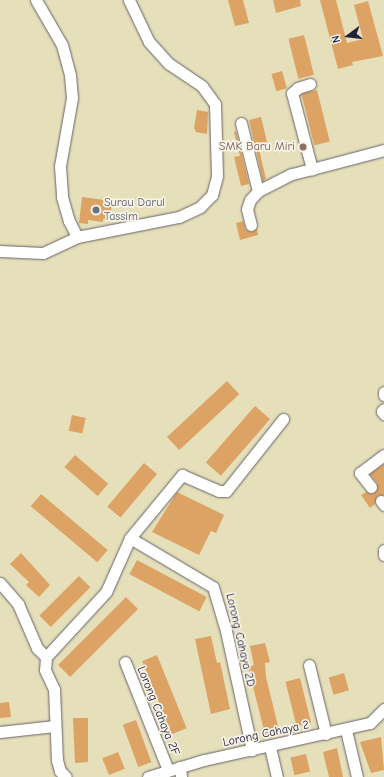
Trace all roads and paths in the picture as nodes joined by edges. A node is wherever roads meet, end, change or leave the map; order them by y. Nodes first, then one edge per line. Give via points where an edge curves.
1 (36, 0) edge
2 (130, 0) edge
3 (310, 84) dead end
4 (241, 123) dead end
5 (384, 150) edge
6 (312, 169) junction
7 (258, 191) junction
8 (251, 226) dead end
9 (77, 237) junction
10 (0, 251) edge
11 (384, 409) edge
12 (384, 414) edge
13 (283, 419) dead end
14 (384, 455) edge
15 (371, 487) dead end
16 (130, 538) junction
17 (384, 550) edge
18 (384, 555) edge
19 (0, 583) edge
20 (46, 657) junction
21 (125, 662) dead end
22 (309, 665) dead end
23 (384, 709) edge
24 (56, 726) junction
25 (346, 730) junction
26 (0, 732) edge
27 (326, 734) junction
28 (270, 746) junction
29 (252, 750) junction
30 (168, 770) junction
31 (180, 772) edge
32 (66, 777) edge
33 (148, 777) edge
34 (277, 777) edge
35 (357, 777) edge

1 - 9 street via 55,31 70,74 72,98 60,166 62,197
2 - 9 street via 149,42 169,64 202,86 215,104 217,176 212,196 200,207 179,217
3 - 6 street via 292,93
4 - 7 street
5 - 6 street
6 - 7 street via 292,174
7 - 8 street via 246,209
9 - 10 street via 43,253
11 - 12 street
13 - 16 street via 226,491 219,491 182,475
14 - 15 street via 360,473
16 - 20 street via 106,592
16 - 29 street, Lorong Cahaya 2D via 213,587
17 - 18 street
19 - 20 street via 18,604 37,648
20 - 24 street via 45,670 54,690
21 - 30 street, Lorong Cahaya 2F
22 - 27 street
23 - 25 street, Lorong Cahaya 2 via 370,723
24 - 26 street
24 - 32 street via 57,760 60,771
25 - 27 street, Lorong Cahaya 2
25 - 35 street
27 - 28 street, Lorong Cahaya 2
28 - 29 street, Lorong Cahaya 2
28 - 34 street
29 - 31 street, Lorong Cahaya 2
30 - 31 street, Lorong Cahaya 2
30 - 33 street, Lorong Cahaya 2

